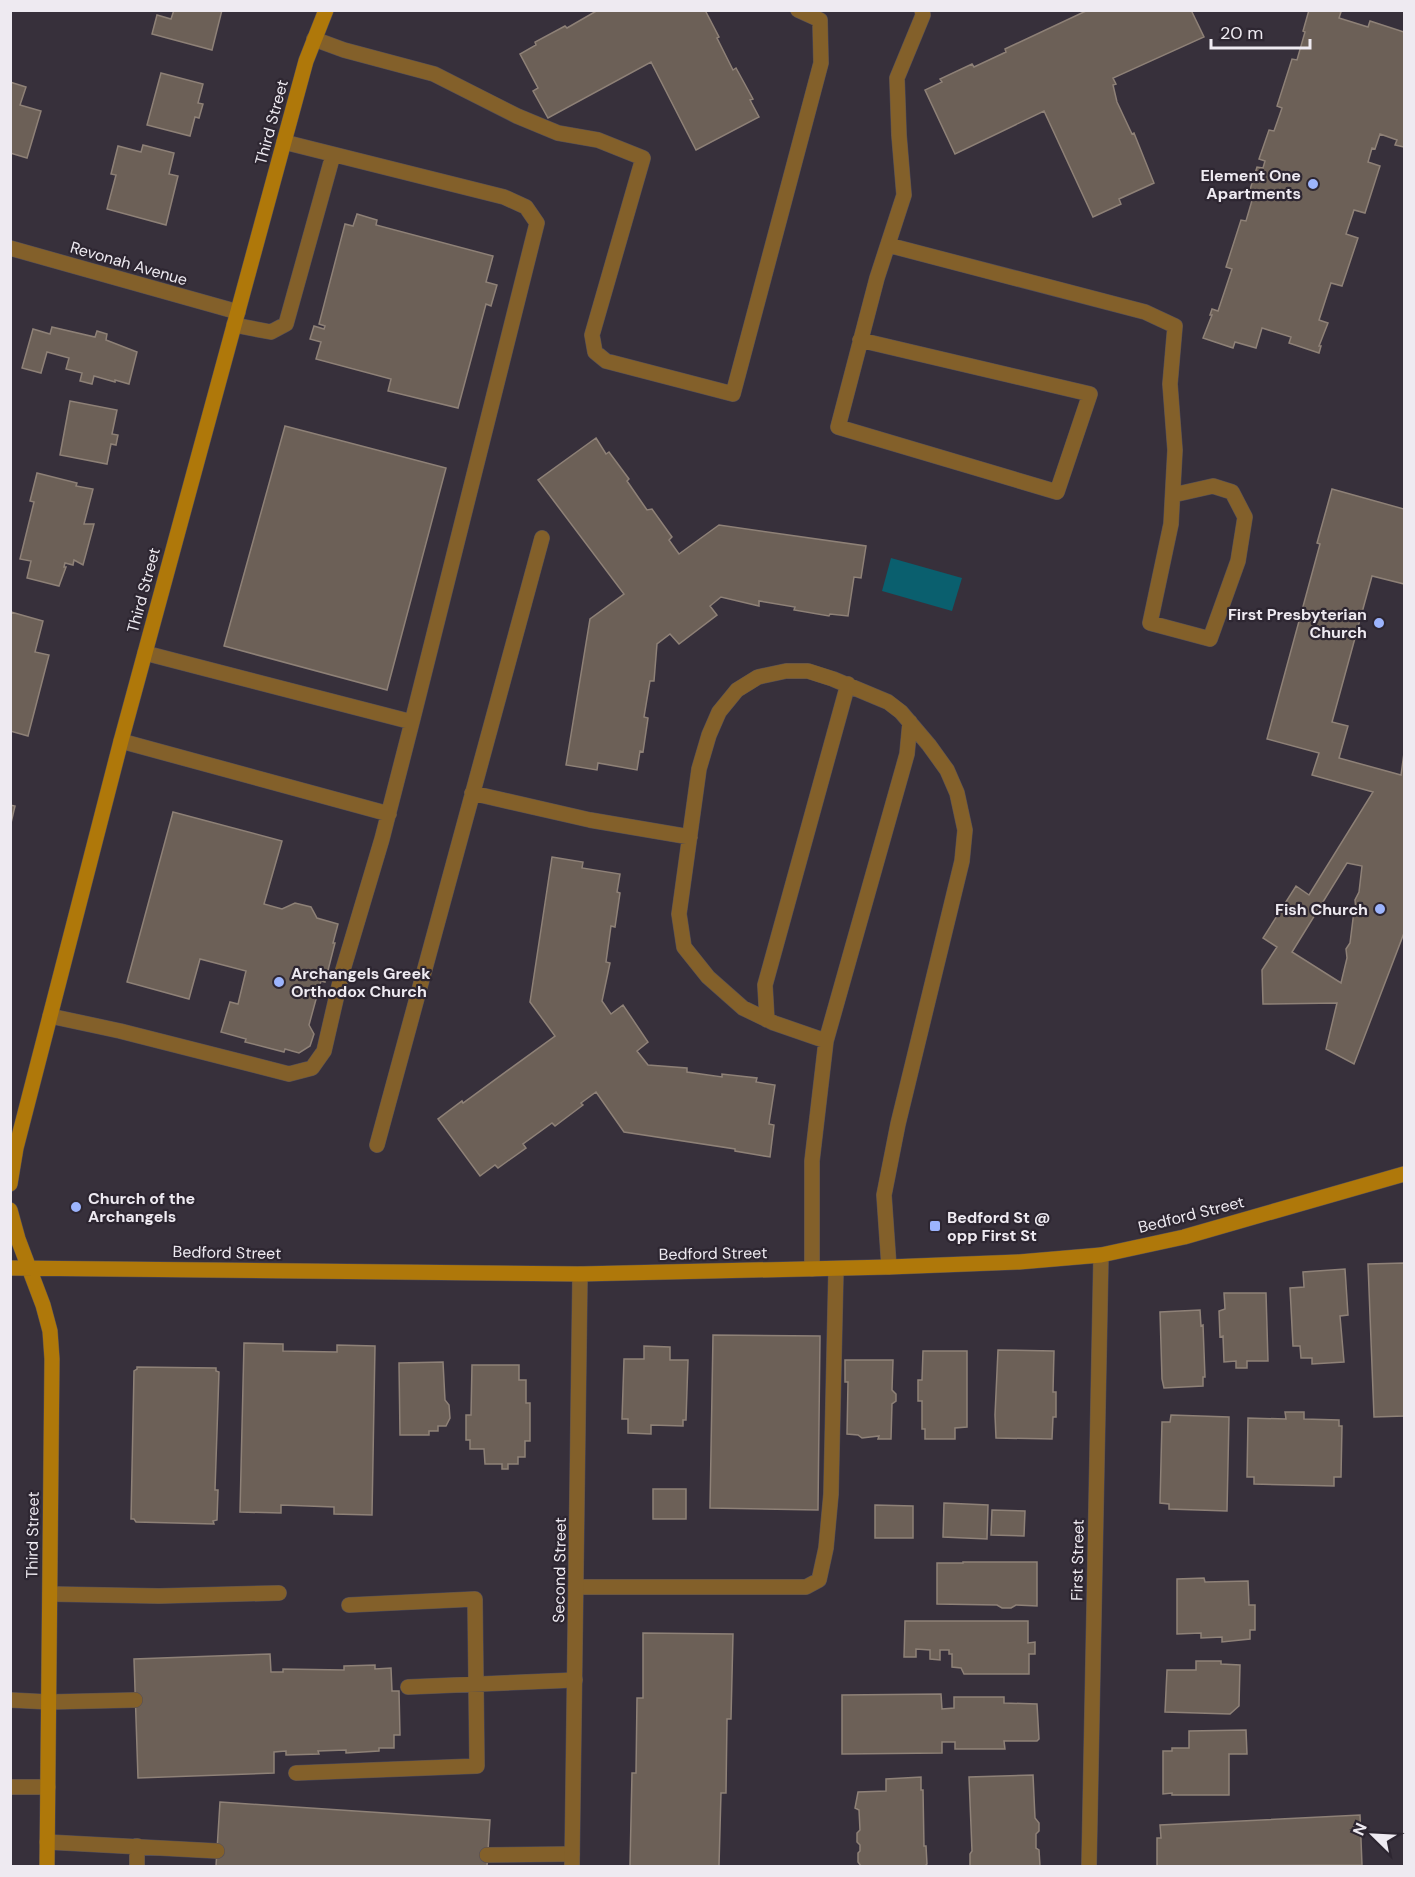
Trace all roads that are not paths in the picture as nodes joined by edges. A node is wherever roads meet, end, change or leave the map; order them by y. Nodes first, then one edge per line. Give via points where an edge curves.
1 (326, 10) edge
2 (798, 10) edge
3 (922, 10) edge
4 (821, 15) edge
5 (314, 39) junction
6 (284, 142) junction
7 (333, 154) junction
8 (888, 245) junction
9 (10, 248) edge
10 (236, 318) junction
11 (860, 340) junction
12 (1173, 495) junction
13 (542, 538) dead end
14 (145, 653) junction
15 (848, 684) junction
16 (412, 722) junction
17 (910, 722) junction
18 (121, 741) junction
19 (472, 793) junction
20 (389, 814) junction
21 (690, 837) junction
22 (50, 1016) junction
23 (767, 1020) junction
24 (826, 1041) junction
25 (377, 1145) dead end
26 (1404, 1174) edge
27 (10, 1184) edge
28 (10, 1210) edge
29 (1101, 1255) junction
30 (10, 1268) edge
31 (30, 1268) junction
32 (889, 1268) junction
33 (812, 1269) junction
34 (836, 1269) junction
35 (580, 1274) junction
36 (576, 1587) junction
37 (279, 1593) dead end
38 (50, 1594) junction
39 (349, 1605) dead end
40 (575, 1680) junction
41 (476, 1684) junction
42 (408, 1687) dead end
43 (10, 1700) edge
44 (135, 1700) dead end
45 (49, 1702) junction
46 (296, 1773) dead end
47 (10, 1787) edge
48 (48, 1787) junction
49 (47, 1842) junction
50 (137, 1846) junction
51 (217, 1851) dead end
52 (488, 1855) dead end
53 (572, 1860) edge
54 (518, 1861) edge
55 (47, 1866) edge
56 (137, 1866) edge
57 (1089, 1866) edge

1 - 5 street, Third Street
2 - 4 street
3 - 8 street via 897,78 904,195
4 - 5 street via 821,63 733,394 606,361 595,352 592,335 643,158 598,140 558,133 434,74
5 - 6 street, Third Street
6 - 7 street
6 - 10 street, Third Street
7 - 10 street, Revonah Avenue via 286,324 271,332
7 - 16 street via 504,197 525,207 537,223
8 - 11 street
8 - 12 street via 1145,312 1175,326 1170,384 1175,450
9 - 10 street, Revonah Avenue
10 - 14 street, Third Street
11 - 11 street via 838,427 1057,492 1089,394
12 - 12 street via 1172,524 1150,623 1210,639 1238,561 1245,517 1232,492 1213,486
13 - 19 street
14 - 16 street
14 - 18 street, Third Street
15 - 17 street via 888,702
15 - 21 street via 808,671 786,671 758,677 737,690 719,712 709,735 699,770
15 - 23 street via 765,985
16 - 20 street
17 - 24 street via 907,754
17 - 32 street via 947,770 957,793 964,830 962,861 884,1195
18 - 20 street
18 - 22 street, Third Street
19 - 21 street via 590,820
19 - 25 street
20 - 22 street via 342,973 324,1052 312,1068 290,1074
21 - 23 street via 679,914 684,947 708,977 743,1008
22 - 27 street, Third Street
23 - 24 street
24 - 33 street via 812,1161
26 - 29 street, Bedford Street via 1184,1237
28 - 31 street, Third Street
29 - 32 street, Bedford Street
29 - 57 street, First Street
30 - 31 street, Bedford Street
31 - 35 street, Bedford Street
31 - 38 street, Third Street via 50,1331 52,1359
32 - 34 street, Bedford Street
33 - 34 street, Bedford Street
33 - 35 street, Bedford Street
34 - 36 street via 831,1494 819,1580 806,1587
35 - 36 street, Second Street
36 - 40 street, Second Street
37 - 38 street
38 - 45 street, Third Street
39 - 41 street via 475,1599
40 - 41 street
40 - 53 street, Second Street
41 - 42 street
41 - 46 street via 477,1766
43 - 45 street
44 - 45 street
45 - 48 street, Third Street
47 - 48 street
48 - 49 street, Third Street
49 - 50 street
49 - 55 street, Third Street
50 - 51 street
50 - 56 street
52 - 54 street
53 - 54 street

